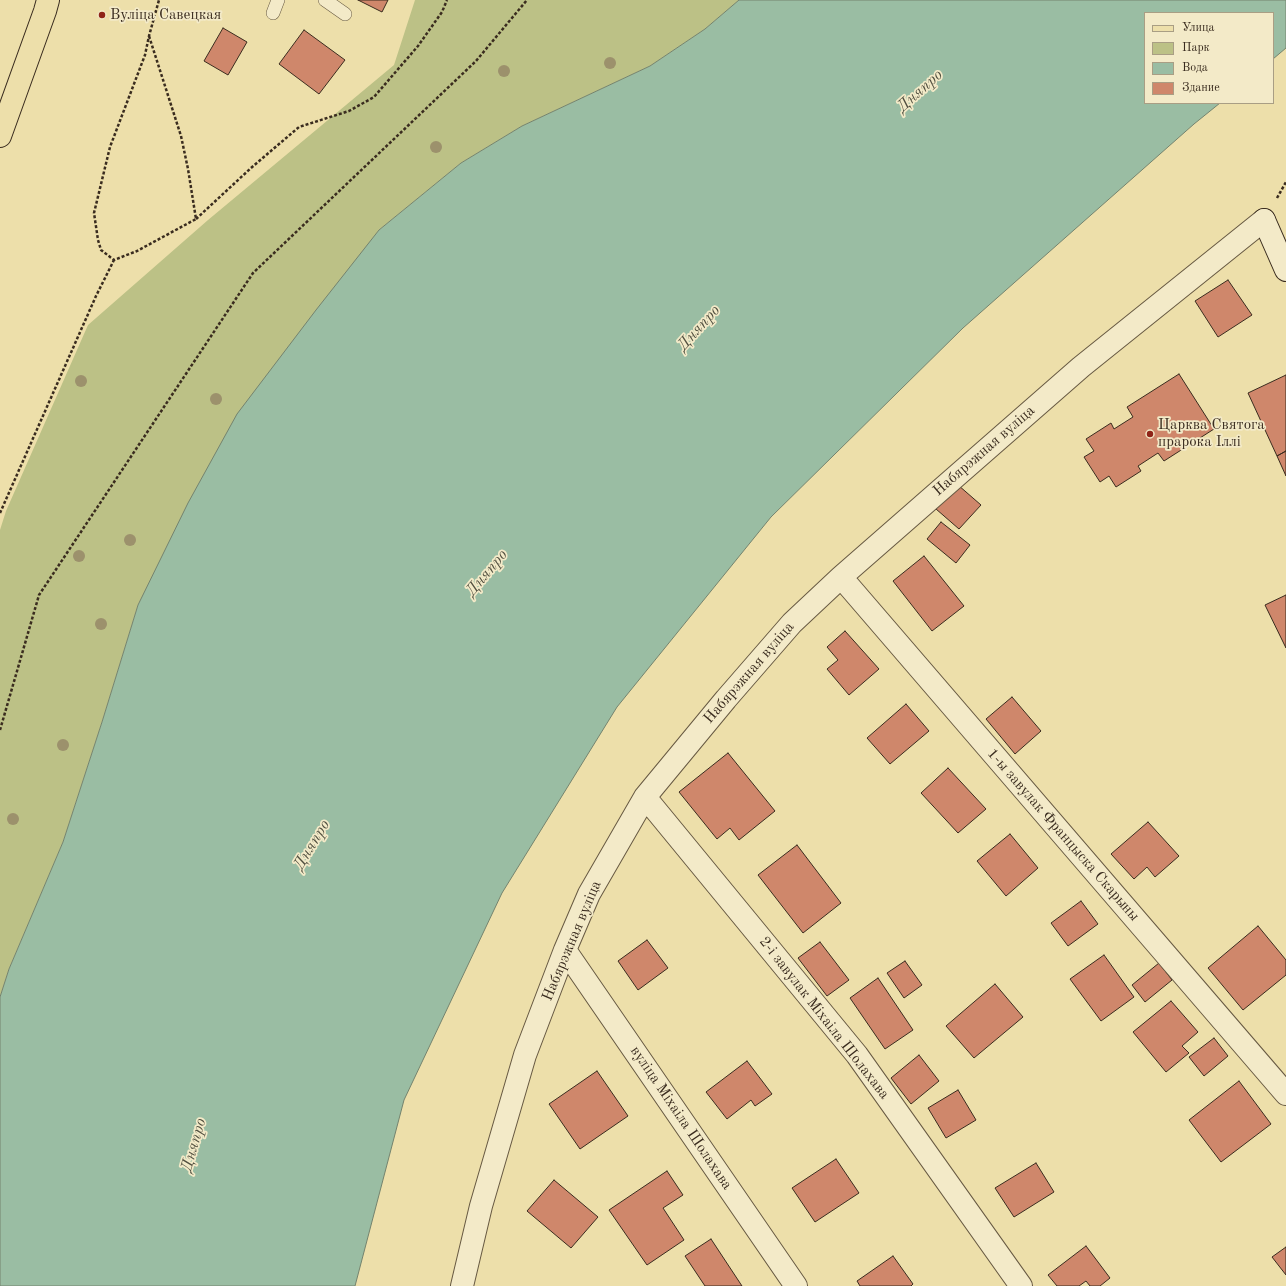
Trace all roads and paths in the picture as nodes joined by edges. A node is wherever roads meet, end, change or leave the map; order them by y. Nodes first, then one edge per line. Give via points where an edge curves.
1 (48, 0) edge
2 (159, 0) edge
3 (278, 0) edge
4 (325, 0) edge
5 (447, 0) edge
6 (527, 0) edge
7 (273, 13) dead end
8 (345, 14) dead end
9 (149, 36) junction
10 (0, 136) edge
11 (196, 219) junction
12 (114, 260) junction
13 (1286, 270) edge
14 (0, 513) edge
15 (841, 577) junction
16 (0, 730) edge
17 (645, 797) junction
18 (565, 950) junction
19 (1286, 1094) edge
20 (462, 1286) edge
21 (796, 1286) edge
22 (1021, 1286) edge

1 - 10 main road
2 - 9 path
3 - 7 lane
4 - 8 lane
5 - 11 path via 442,12 418,46 374,97 349,111 299,127
6 - 16 path via 476,61 253,273 39,595
9 - 11 path via 181,136
9 - 12 path via 145,54 110,147 94,213 101,250
11 - 12 path via 137,251
12 - 14 path
13 - 15 street, Набярэжная вуліца via 1264,220 1081,367
15 - 17 street, Набярэжная вуліца via 792,623
15 - 19 street, 1-ы завулак Францыска Скарыны
17 - 18 street, Набярэжная вуліца via 589,894
17 - 22 street, 2-і завулак Міхаіла Шолахава via 857,1055
18 - 20 street, Набярэжная вуліца via 525,1055 481,1206
18 - 21 street, вуліца Міхаіла Шолахава

